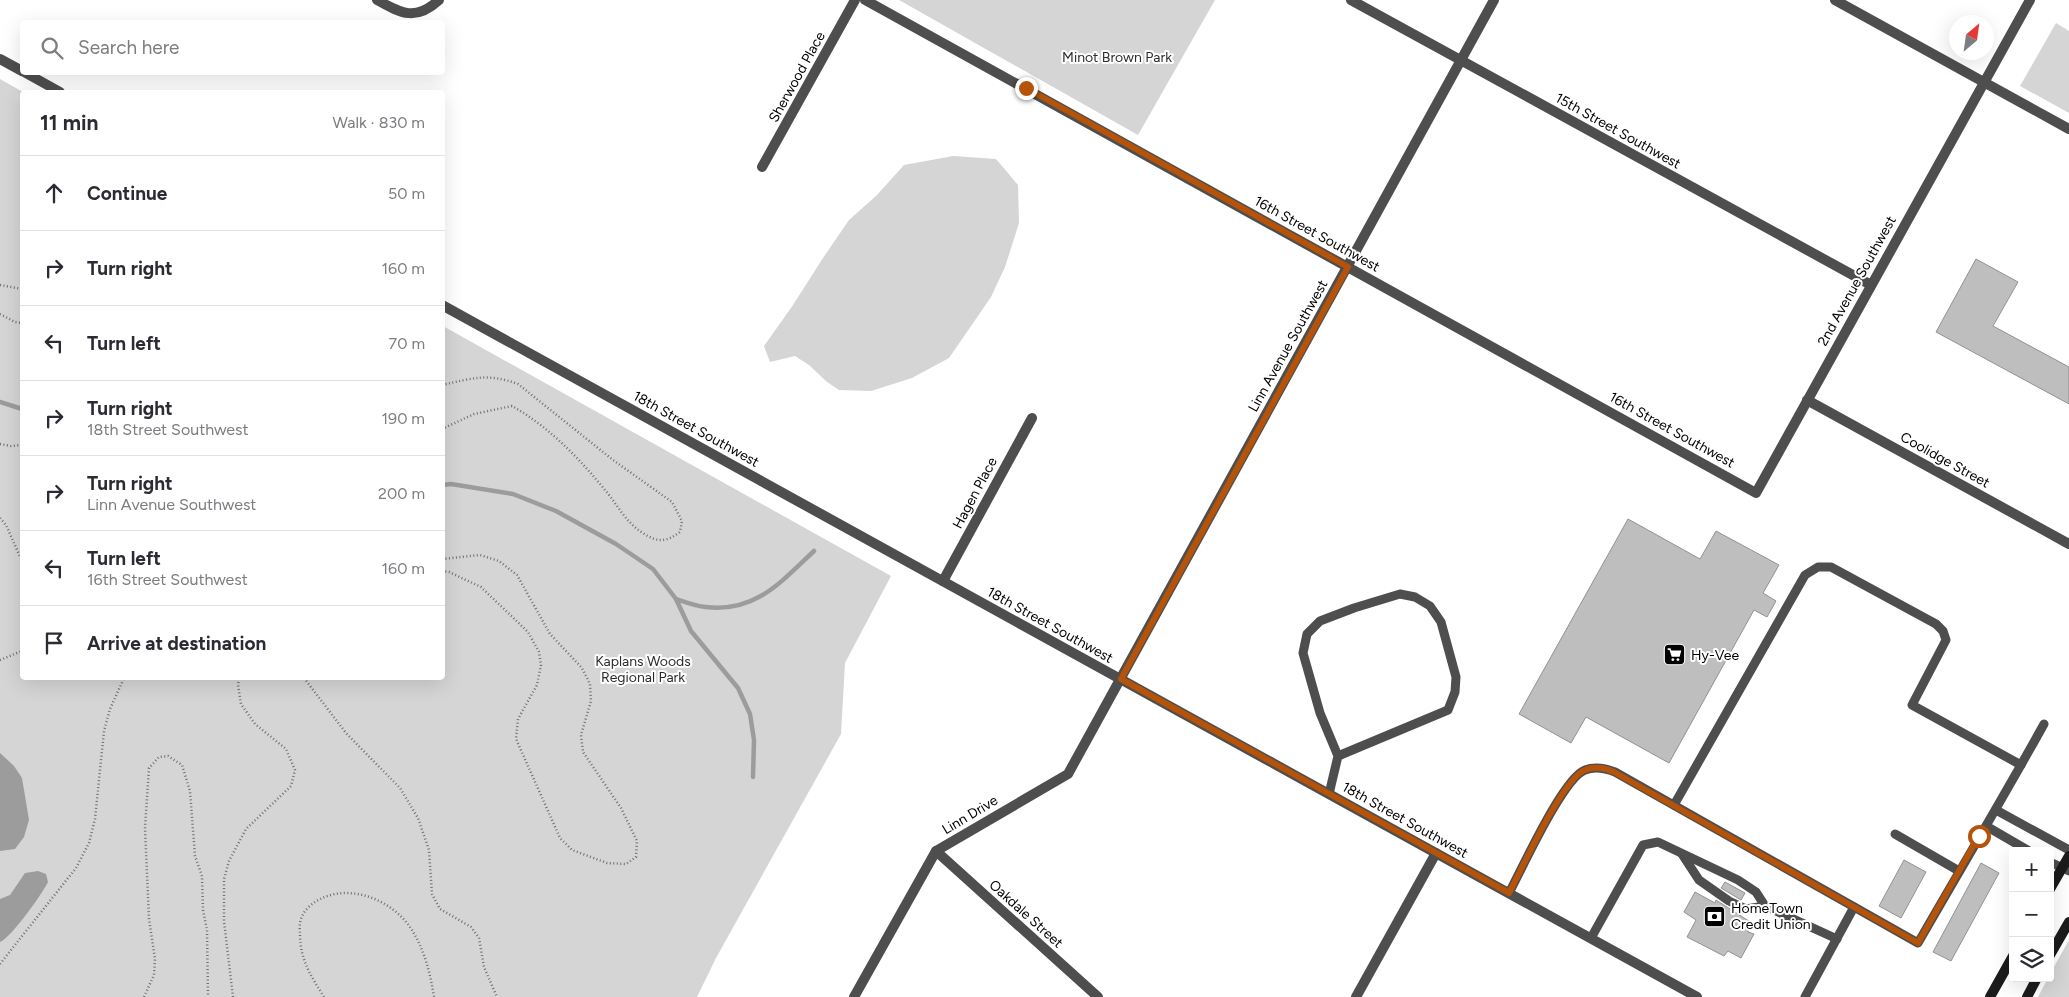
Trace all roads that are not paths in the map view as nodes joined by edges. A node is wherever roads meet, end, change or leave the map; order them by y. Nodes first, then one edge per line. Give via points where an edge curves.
1 (377, 0) edge
2 (439, 0) edge
3 (855, 0) edge
4 (865, 0) edge
5 (1351, 0) edge
6 (1494, 0) edge
7 (1835, 0) edge
8 (2030, 0) edge
9 (0, 59) edge
10 (1461, 60) junction
11 (20, 70) edge
12 (29, 75) edge
13 (1983, 83) junction
14 (56, 90) edge
15 (2069, 129) edge
16 (762, 167) dead end
17 (1348, 267) junction
18 (1871, 285) junction
19 (445, 307) edge
20 (1807, 400) junction
21 (1032, 418) dead end
22 (1756, 493) joint
23 (2069, 544) edge
24 (943, 581) junction
25 (1121, 679) junction
26 (2044, 724) dead end
27 (1338, 756) junction
28 (2021, 765) junction
29 (1329, 794) junction
30 (1674, 805) junction
31 (1996, 810) junction
32 (1986, 826) junction
33 (1894, 834) dead end
34 (2023, 847) edge
35 (2069, 850) edge
36 (936, 851) junction
37 (1436, 853) junction
38 (1682, 854) junction
39 (2069, 856) edge
40 (1959, 870) junction
41 (2065, 870) edge
42 (2054, 884) edge
43 (1509, 893) junction
44 (1765, 906) junction
45 (1854, 907) junction
46 (2069, 922) edge
47 (1591, 938) junction
48 (1836, 939) junction
49 (2054, 948) edge
50 (2009, 963) edge
51 (2035, 982) edge
52 (854, 997) edge
53 (1098, 997) edge
54 (1356, 997) edge
55 (1697, 997) edge
56 (1805, 997) edge
57 (1990, 997) edge
58 (2027, 997) edge

1 - 2 street via 404,13 415,14
3 - 16 street, Sherwood Place
4 - 17 street, 16th Street Southwest
5 - 10 street, 15th Street Southwest
6 - 10 street, Linn Avenue Southwest
7 - 13 street
8 - 13 street, 2nd Avenue Southwest
9 - 11 street
10 - 17 street, Linn Avenue Southwest
10 - 18 street, 15th Street Southwest
12 - 14 street
13 - 15 street
13 - 18 street, 2nd Avenue Southwest
17 - 22 street, 16th Street Southwest
17 - 25 street, Linn Avenue Southwest
18 - 20 street, 2nd Avenue Southwest
19 - 24 street, 18th Street Southwest
20 - 22 street, 2nd Avenue Southwest
20 - 23 street, Coolidge Street
21 - 24 street, Hagen Place
24 - 25 street, 18th Street Southwest
25 - 29 street, 18th Street Southwest
25 - 36 street, Linn Drive via 1068,774
26 - 28 lane
27 - 27 lane via 1320,713 1303,653 1307,634 1320,621 1400,594 1430,606 1441,622 1456,678 1448,710
27 - 29 lane
28 - 30 lane via 1912,705 1946,640 1936,624 1831,567 1818,567 1805,575
28 - 31 lane
29 - 37 street, 18th Street Southwest
30 - 43 lane via 1614,772 1603,768 1583,770 1565,788
30 - 45 lane
31 - 32 lane
31 - 35 lane
32 - 34 lane
32 - 40 lane
33 - 40 lane
36 - 52 street, Linn Drive
36 - 53 street, Oakdale Street
37 - 43 street, 18th Street Southwest
37 - 54 street
38 - 44 lane via 1738,880 1756,892
38 - 44 lane via 1699,880 1729,901 1746,909
38 - 47 lane via 1658,842 1643,845
39 - 41 main road
40 - 45 lane via 1918,943
41 - 42 main road
43 - 47 street, 18th Street Southwest
44 - 48 lane
45 - 48 lane
46 - 49 main road
47 - 55 street, 18th Street Southwest
48 - 56 lane
50 - 57 main road
51 - 58 main road

